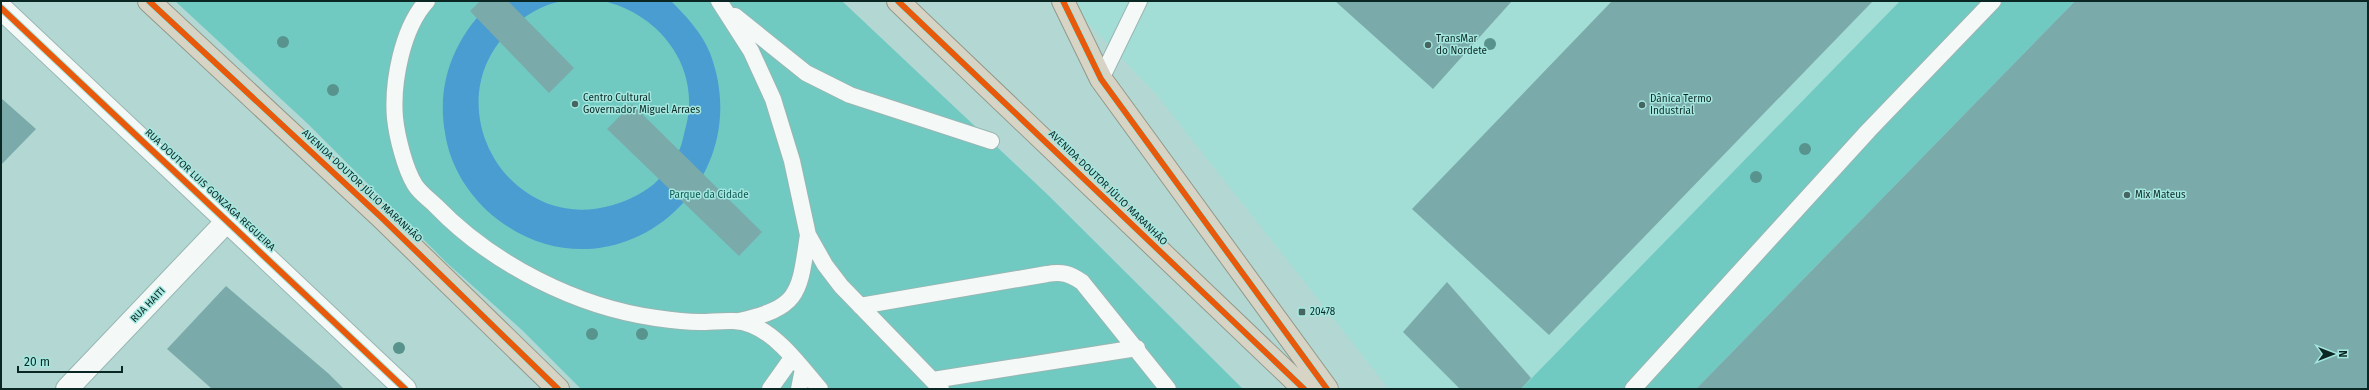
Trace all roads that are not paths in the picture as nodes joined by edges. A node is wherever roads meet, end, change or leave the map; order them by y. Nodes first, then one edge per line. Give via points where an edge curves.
1 (149, 1) edge
2 (427, 1) edge
3 (898, 1) edge
4 (1063, 1) edge
5 (1139, 1) edge
6 (1994, 1) edge
7 (723, 5) edge
8 (1, 8) edge
9 (1101, 79) junction
10 (991, 141) dead end
11 (228, 220) junction
12 (808, 235) junction
13 (860, 306) junction
14 (739, 321) junction
15 (1137, 348) junction
16 (797, 363) junction
17 (937, 385) edge
18 (67, 389) edge
19 (405, 389) edge
20 (558, 389) edge
21 (770, 389) edge
22 (799, 389) edge
23 (820, 389) edge
24 (1168, 389) edge
25 (1304, 389) edge
26 (1327, 389) edge
27 (1633, 389) edge

1 - 20 highway, AVENIDA DOUTOR JÚLIO MARANHÃO via 381,217
2 - 14 lane via 411,29 398,64 394,104 397,138 415,185 441,212 470,238 514,267 575,297 621,312 657,318 698,322
3 - 25 highway, AVENIDA DOUTOR JÚLIO MARANHÃO
4 - 9 highway
5 - 9 lane
6 - 27 lane via 1869,130
7 - 10 lane via 806,73 850,95
7 - 12 lane via 751,50 773,99 792,161
8 - 11 street, RUA DOUTOR LUIS GONZAGA REGUEIRA
9 - 26 highway
11 - 18 street, RUA HAITI
11 - 19 street, RUA DOUTOR LUIS GONZAGA REGUEIRA
12 - 13 lane via 825,265
12 - 14 lane via 801,283 793,297 782,308
13 - 15 lane via 1059,272 1070,274 1082,282
13 - 17 lane
14 - 16 lane via 764,332
15 - 17 lane
15 - 24 lane
16 - 21 lane
16 - 22 lane
16 - 23 lane

